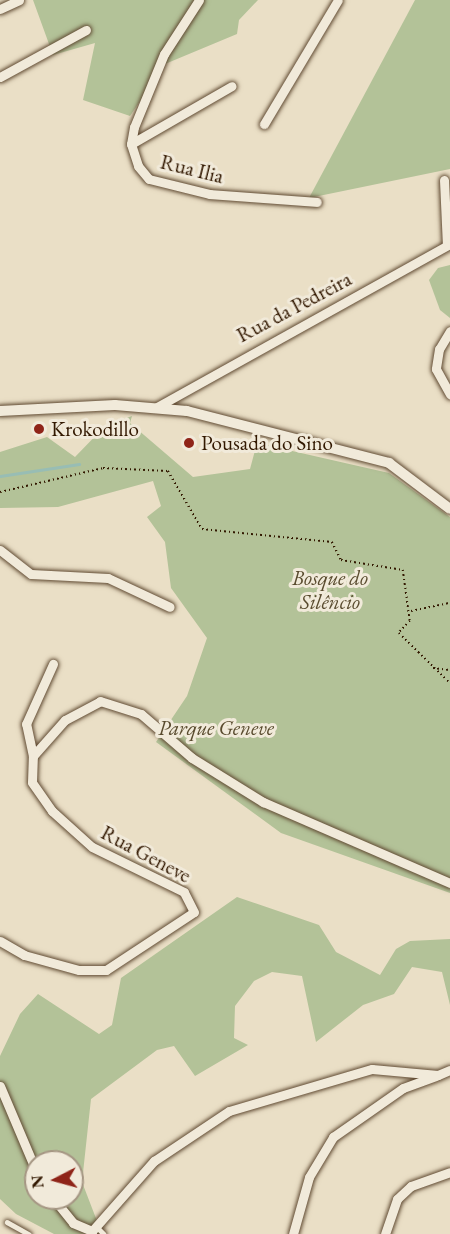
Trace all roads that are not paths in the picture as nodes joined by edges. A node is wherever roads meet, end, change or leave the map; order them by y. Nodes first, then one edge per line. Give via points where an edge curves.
1 (19, 0) edge
2 (199, 0) edge
3 (338, 0) edge
4 (0, 9) edge
5 (86, 30) dead end
6 (0, 77) edge
7 (232, 86) dead end
8 (264, 124) dead end
9 (131, 144) junction
10 (444, 180) dead end
11 (317, 202) dead end
12 (449, 244) edge
13 (450, 331) edge
14 (450, 394) edge
15 (157, 406) junction
16 (0, 411) edge
17 (450, 509) edge
18 (0, 550) edge
19 (170, 607) dead end
20 (53, 664) dead end
21 (33, 756) junction
22 (450, 883) edge
23 (0, 940) edge
24 (450, 1070) edge
25 (438, 1075) junction
26 (0, 1086) edge
27 (27, 1150) edge
28 (450, 1172) edge
29 (64, 1210) edge
30 (7, 1222) dead end
31 (101, 1231) edge
32 (29, 1234) edge
33 (293, 1234) edge
34 (385, 1234) edge

1 - 4 street
2 - 9 street via 164,54
3 - 8 street
5 - 6 street
7 - 9 street
9 - 11 street, Rua Ilia via 138,166 158,181 210,194
10 - 12 street
12 - 15 street, Rua da Pedreira
13 - 14 street via 436,369
15 - 16 street
15 - 17 street via 367,455 402,471
18 - 19 street via 31,574 108,578
20 - 21 street via 26,724
21 - 22 street via 83,707 100,701 120,703 263,802
21 - 23 street, Rua Geneve via 32,782 58,817 92,847 184,892 194,904 194,912 106,970 68,967 24,955
24 - 25 street
25 - 31 street via 372,1069 229,1111 154,1161
25 - 33 street via 403,1088 333,1137 309,1177
26 - 27 street
28 - 34 street via 411,1186 390,1212
29 - 31 street via 82,1230
30 - 32 lane

